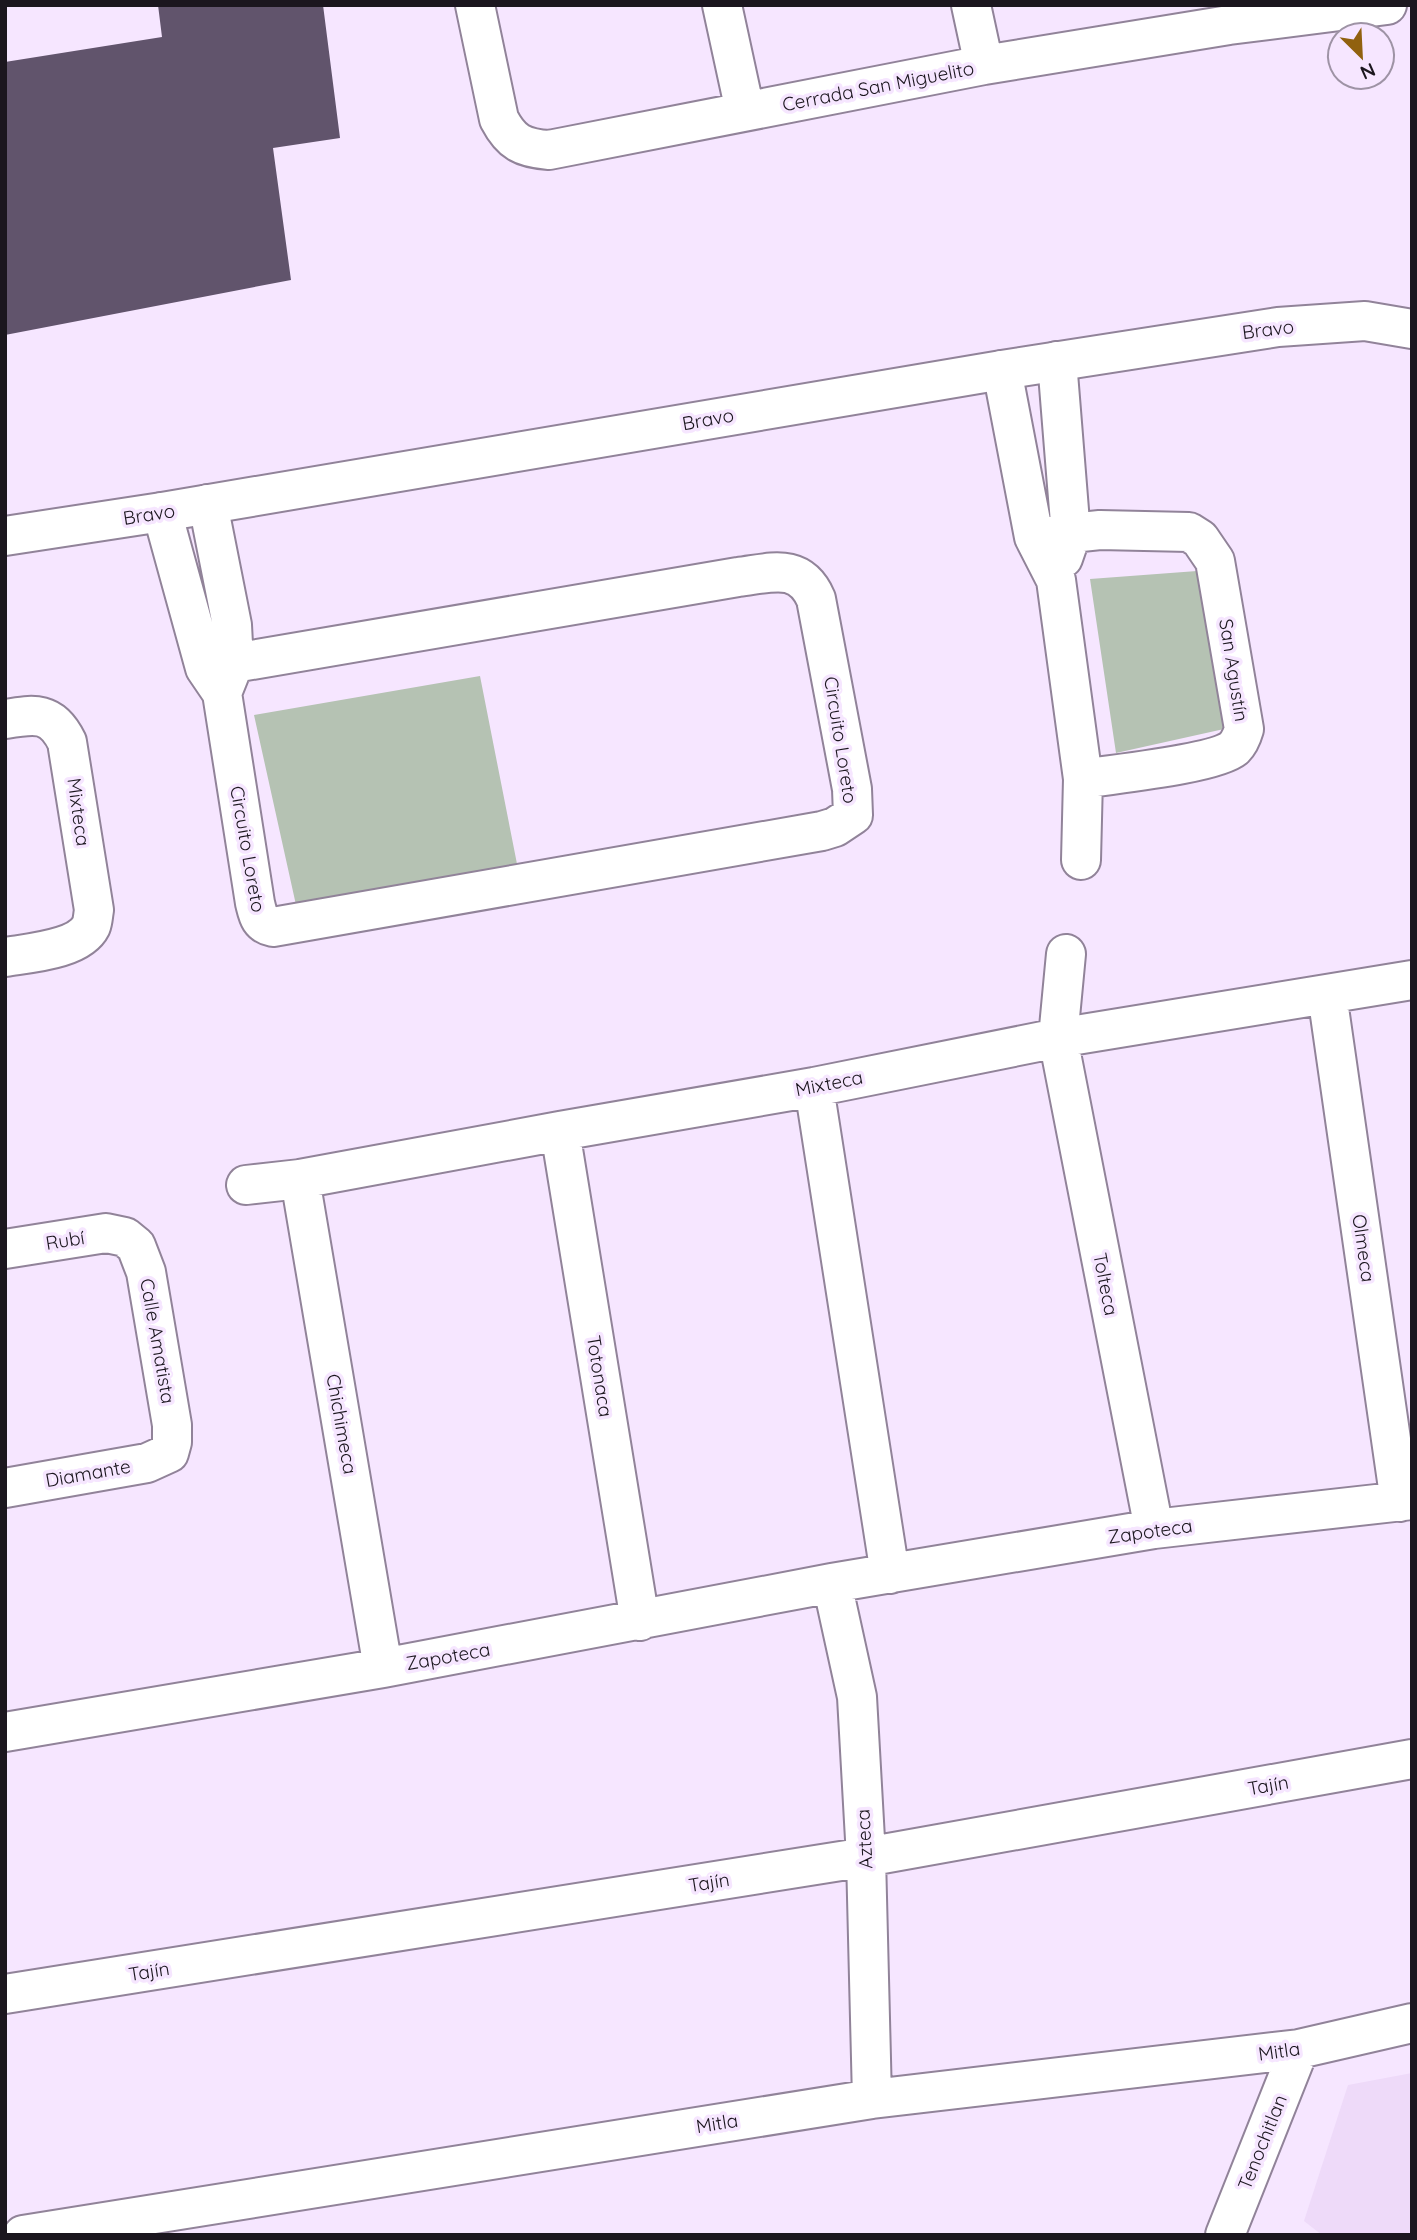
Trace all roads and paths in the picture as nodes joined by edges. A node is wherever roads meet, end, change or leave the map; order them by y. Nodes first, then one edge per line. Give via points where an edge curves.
1 (475, 5) edge
2 (722, 5) edge
3 (971, 5) edge
4 (1387, 5) edge
5 (1227, 15) edge
6 (984, 65) junction
7 (745, 111) junction
8 (1412, 329) edge
9 (1057, 361) junction
10 (1002, 370) junction
11 (208, 504) junction
12 (162, 512) junction
13 (5, 536) edge
14 (1052, 536) junction
15 (220, 675) junction
16 (16, 718) edge
17 (1083, 779) junction
18 (1081, 860) dead end
19 (1066, 954) dead end
20 (5, 957) edge
21 (1412, 980) edge
22 (1327, 994) junction
23 (1058, 1038) junction
24 (814, 1087) junction
25 (560, 1130) junction
26 (300, 1180) junction
27 (246, 1185) dead end
28 (125, 1237) joint
29 (5, 1249) edge
30 (169, 1453) joint
31 (5, 1488) edge
32 (1406, 1501) edge
33 (1154, 1529) junction
34 (890, 1574) junction
35 (832, 1583) junction
36 (640, 1621) junction
37 (383, 1668) junction
38 (5, 1732) edge
39 (1412, 1759) edge
40 (866, 1857) junction
41 (5, 1994) edge
42 (1412, 2023) edge
43 (1299, 2049) junction
44 (872, 2099) junction
45 (23, 2235) edge
46 (1224, 2235) edge

1 - 7 street, Cerrada San Miguelito via 499,118 507,133 529,149
2 - 7 street
3 - 6 street
4 - 5 street, Cerrada San Miguelito
5 - 6 street, Cerrada San Miguelito
6 - 7 street, Cerrada San Miguelito
8 - 9 street, Bravo via 1365,321 1278,327
9 - 10 street, Bravo
9 - 14 street
10 - 11 street, Bravo
10 - 14 street
11 - 12 street, Bravo
11 - 15 street via 232,625
12 - 13 street, Bravo
12 - 15 street
14 - 17 street
14 - 17 street, San Agustín via 1100,530 1189,532 1200,539 1219,576 1244,729 1234,748 1213,758
15 - 15 street, Circuito Loreto via 738,578 796,575 811,587 816,599 853,815 822,831 273,928 261,922 254,903
16 - 20 street, Mixteca via 41,715 53,721 67,742 94,910 92,925 72,943
17 - 18 street
19 - 23 street, Tolteca
21 - 22 street, Mixteca
22 - 23 street, Mixteca
22 - 32 street, Olmeca
23 - 24 street, Mixteca
23 - 33 street, Tolteca
24 - 25 street, Mixteca
24 - 34 street
25 - 26 street, Mixteca
25 - 36 street, Totonaca
26 - 27 street, Mixteca
26 - 37 street, Chichimeca
28 - 29 street, Rubí via 106,1233
28 - 30 street, Calle Amatista via 136,1245 146,1272 172,1425
30 - 31 street, Diamante via 134,1466
32 - 33 street, Zapoteca
33 - 34 street, Zapoteca
34 - 35 street, Zapoteca
35 - 36 street, Zapoteca
35 - 40 street, Azteca via 857,1697
36 - 37 street, Zapoteca
37 - 38 street, Zapoteca
39 - 40 street, Tajín
40 - 41 street, Tajín
40 - 44 street, Azteca
42 - 43 street, Mitla
43 - 44 street, Mitla
43 - 46 street, Tenochitlan
44 - 45 street, Mitla

